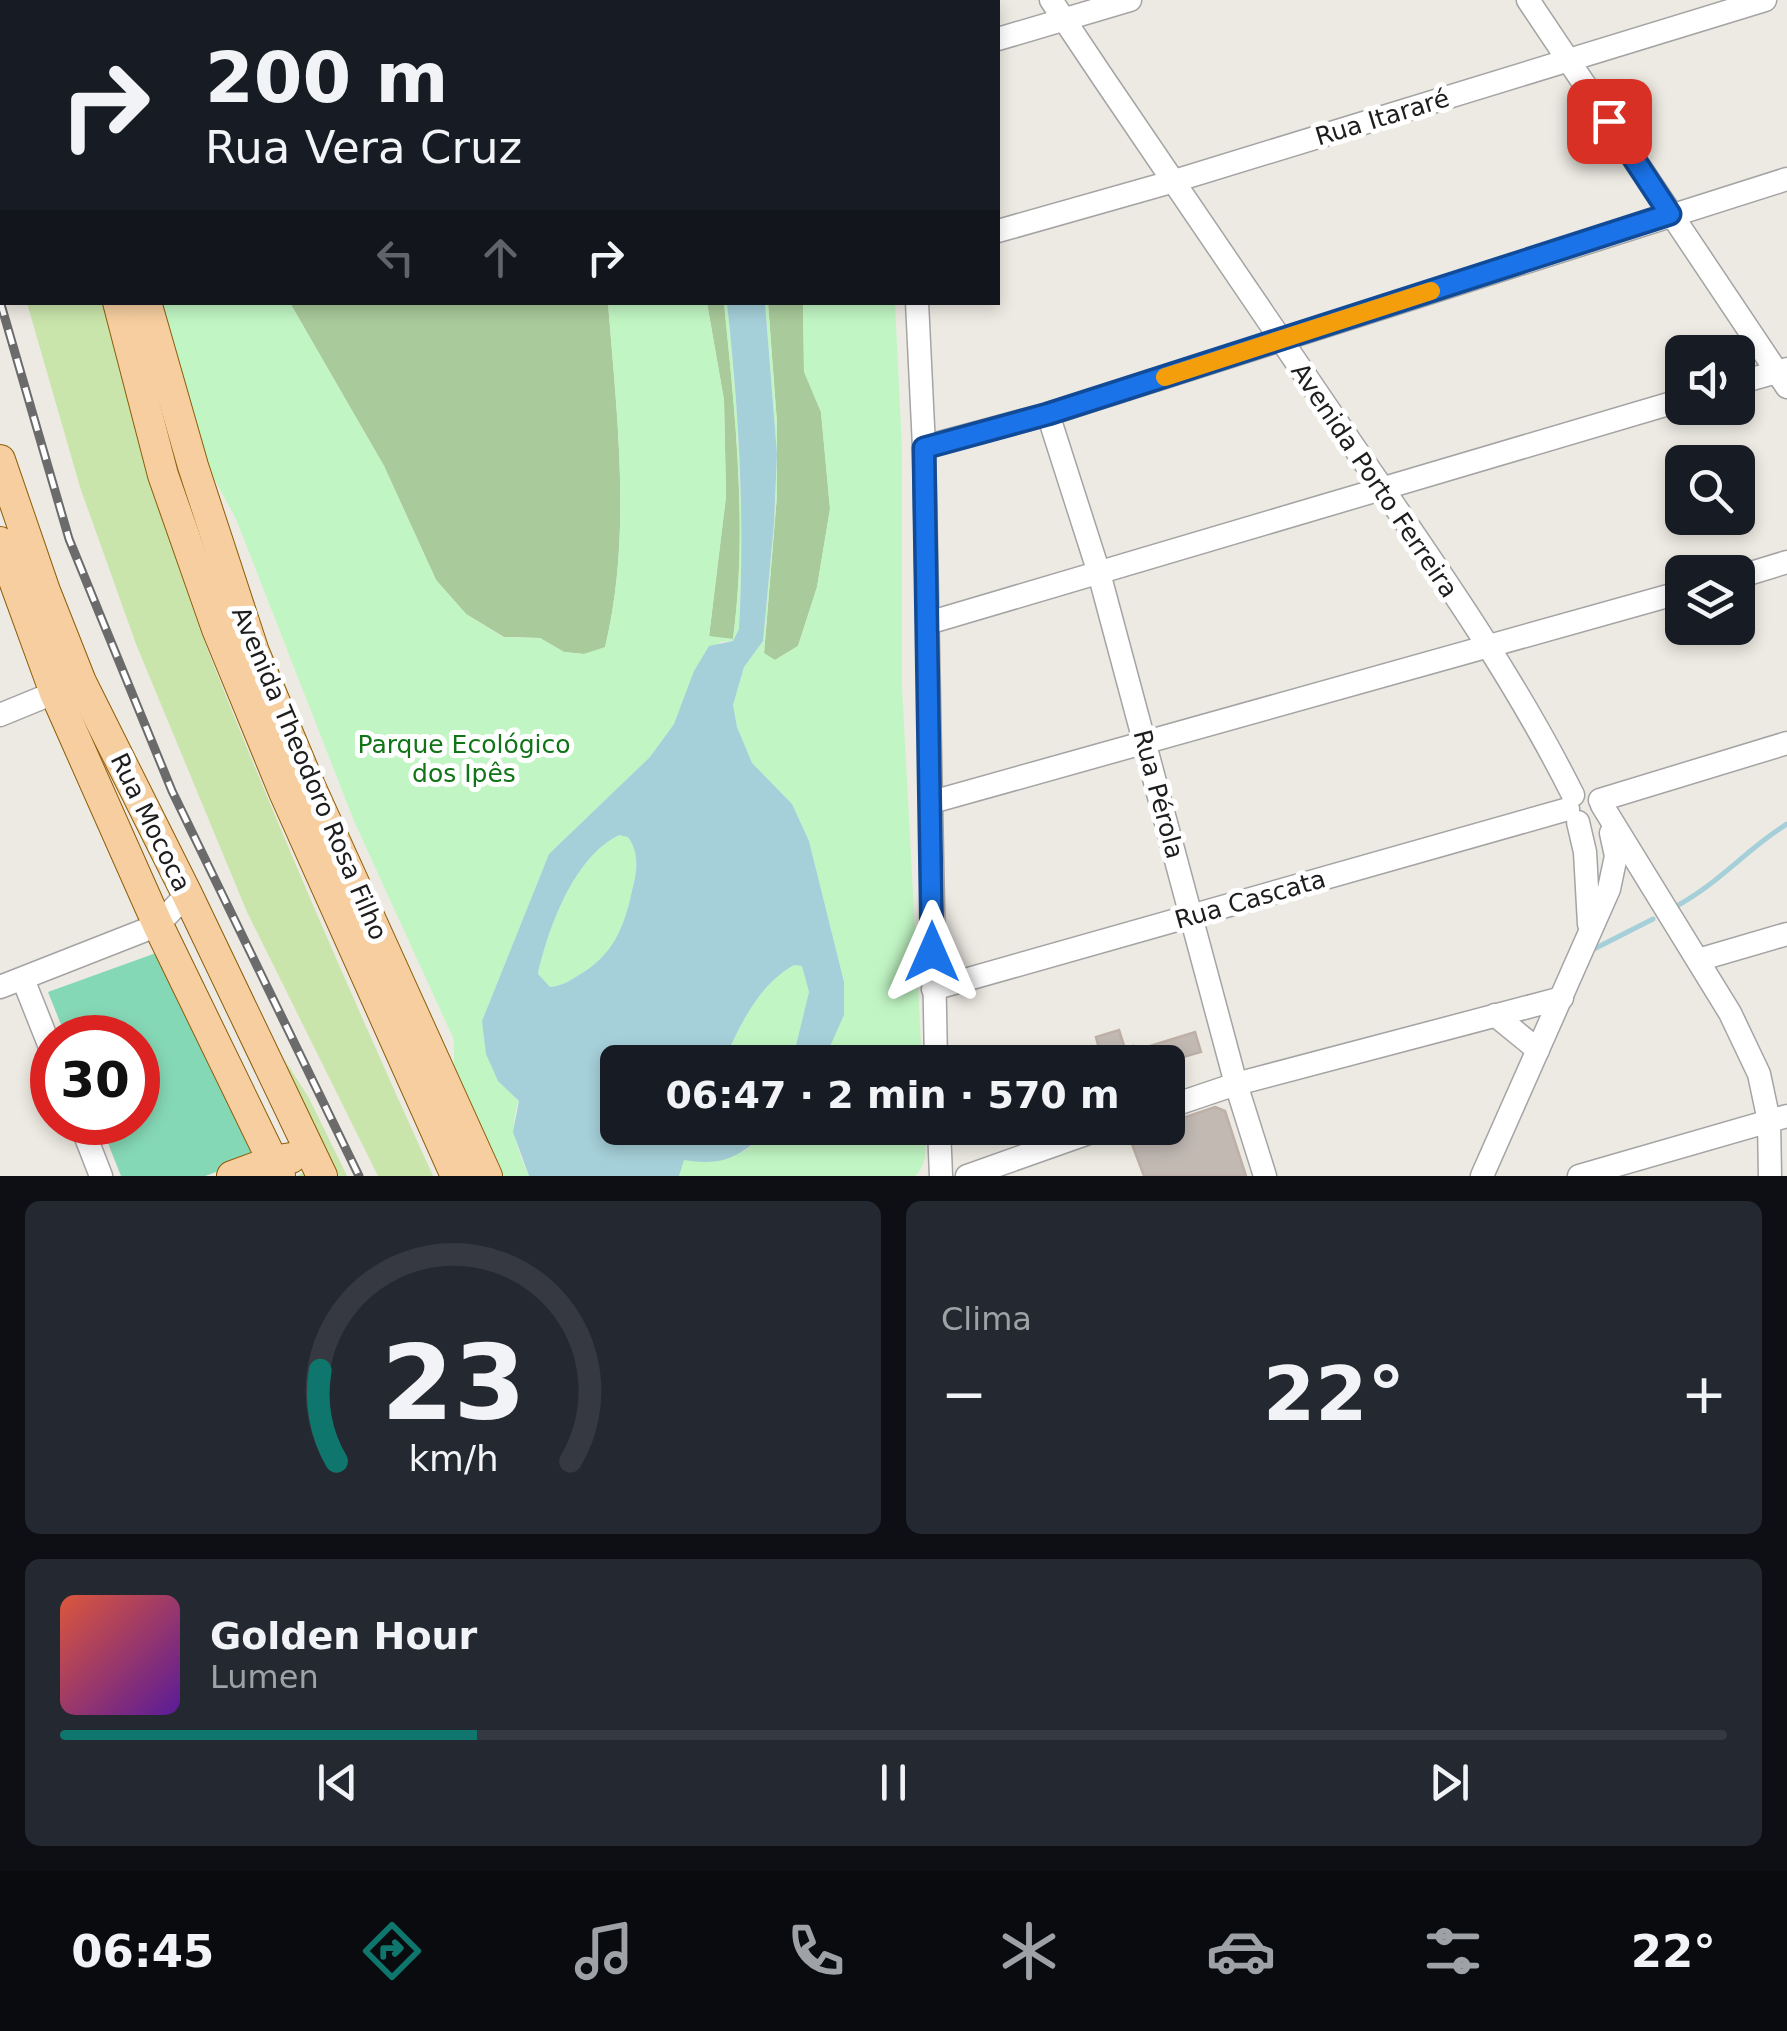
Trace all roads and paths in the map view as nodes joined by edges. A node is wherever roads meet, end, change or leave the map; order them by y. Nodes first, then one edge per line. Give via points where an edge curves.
1 (1130, 0) edge
2 (1528, 0) edge
3 (1765, 0) edge
4 (1058, 9) edge
5 (1000, 38) edge
6 (1568, 59) junction
7 (1787, 179) edge
8 (1171, 182) junction
9 (1670, 214) junction
10 (1000, 231) edge
11 (119, 305) edge
12 (147, 305) edge
13 (917, 305) edge
14 (1281, 340) junction
15 (1783, 376) edge
16 (1755, 380) edge
17 (1665, 405) edge
18 (1048, 414) junction
19 (924, 448) junction
20 (0, 460) edge
21 (193, 466) junction
22 (162, 476) junction
23 (1384, 490) junction
24 (199, 532) junction
25 (0, 542) edge
26 (1787, 562) edge
27 (1755, 571) edge
28 (1099, 573) junction
29 (1665, 597) edge
30 (928, 623) junction
31 (1487, 648) junction
32 (68, 687) junction
33 (0, 715) edge
34 (1787, 743) edge
35 (1145, 744) junction
36 (932, 802) junction
37 (1586, 807) junction
38 (1616, 856) junction
39 (1646, 880) junction
40 (187, 894) junction
41 (1192, 916) junction
42 (158, 924) junction
43 (1589, 932) junction
44 (1787, 934) edge
45 (1698, 960) junction
46 (23, 979) junction
47 (0, 987) edge
48 (932, 989) junction
49 (1562, 998) junction
50 (37, 1015) edge
51 (1495, 1015) junction
52 (406, 1033) junction
53 (935, 1045) edge
54 (1538, 1050) junction
55 (1236, 1084) junction
56 (1185, 1100) edge
57 (1778, 1118) edge
58 (89, 1145) edge
59 (939, 1145) edge
60 (1055, 1145) edge
61 (276, 1168) edge
62 (318, 1169) edge
63 (101, 1176) edge
64 (232, 1176) edge
65 (456, 1176) edge
66 (487, 1176) edge
67 (941, 1176) edge
68 (967, 1176) edge
69 (1265, 1176) edge
70 (1482, 1176) edge
71 (1579, 1176) edge
72 (1770, 1176) edge

1 - 4 street
2 - 6 street
3 - 6 street, Rua Itararé
4 - 5 street
4 - 8 street, Avenida Porto Ferreira
6 - 8 street, Rua Itararé
6 - 9 street
7 - 9 street
8 - 10 street, Rua Itararé
8 - 14 street, Avenida Porto Ferreira
9 - 14 street
9 - 15 street
11 - 22 main road, Avenida Theodoro Rosa Filho
12 - 21 main road, Avenida Theodoro Rosa Filho
13 - 19 street
14 - 18 street
14 - 23 street, Avenida Porto Ferreira
15 - 16 street
17 - 23 street
18 - 19 street
18 - 28 street, Rua Pérola
19 - 30 street
20 - 32 main road, Rua Mococa via 45,591
21 - 22 main road
21 - 24 main road, Avenida Theodoro Rosa Filho
22 - 24 main road, Avenida Theodoro Rosa Filho
23 - 28 street
23 - 31 street, Avenida Porto Ferreira
24 - 52 main road, Avenida Theodoro Rosa Filho via 310,786
25 - 32 main road, Rua Mococa
26 - 27 street
28 - 30 street
28 - 35 street, Rua Pérola
29 - 31 street
30 - 36 street
31 - 35 street
31 - 37 street, Avenida Porto Ferreira
32 - 33 street
32 - 40 main road, Rua Mococa
32 - 42 main road, Rua Mococa
34 - 37 street, Rua Cascata
35 - 36 street
35 - 41 street, Rua Pérola
36 - 48 street
37 - 38 street, Avenida Porto Ferreira via 1599,844
37 - 39 street, Avenida Porto Ferreira
37 - 41 street, Rua Cascata
37 - 43 street
38 - 39 street, Avenida Porto Ferreira
38 - 43 street
39 - 45 street, Avenida Porto Ferreira
40 - 42 street
40 - 62 main road, Rua Mococa
41 - 48 street, Rua Cascata
41 - 55 street, Rua Pérola
42 - 46 street
42 - 61 main road, Rua Mococa
43 - 49 street
44 - 45 street
45 - 57 street, Avenida Porto Ferreira
46 - 47 street
46 - 50 street
48 - 53 street
49 - 51 street
49 - 54 street
51 - 54 street
51 - 55 street
52 - 65 main road, Avenida Theodoro Rosa Filho
52 - 66 main road, Avenida Theodoro Rosa Filho
54 - 70 street
55 - 56 street
55 - 69 street, Rua Pérola
57 - 71 street
57 - 72 street, Avenida Porto Ferreira
58 - 63 street
59 - 67 street
60 - 68 street
61 - 62 main road via 290,1158
61 - 64 main road

